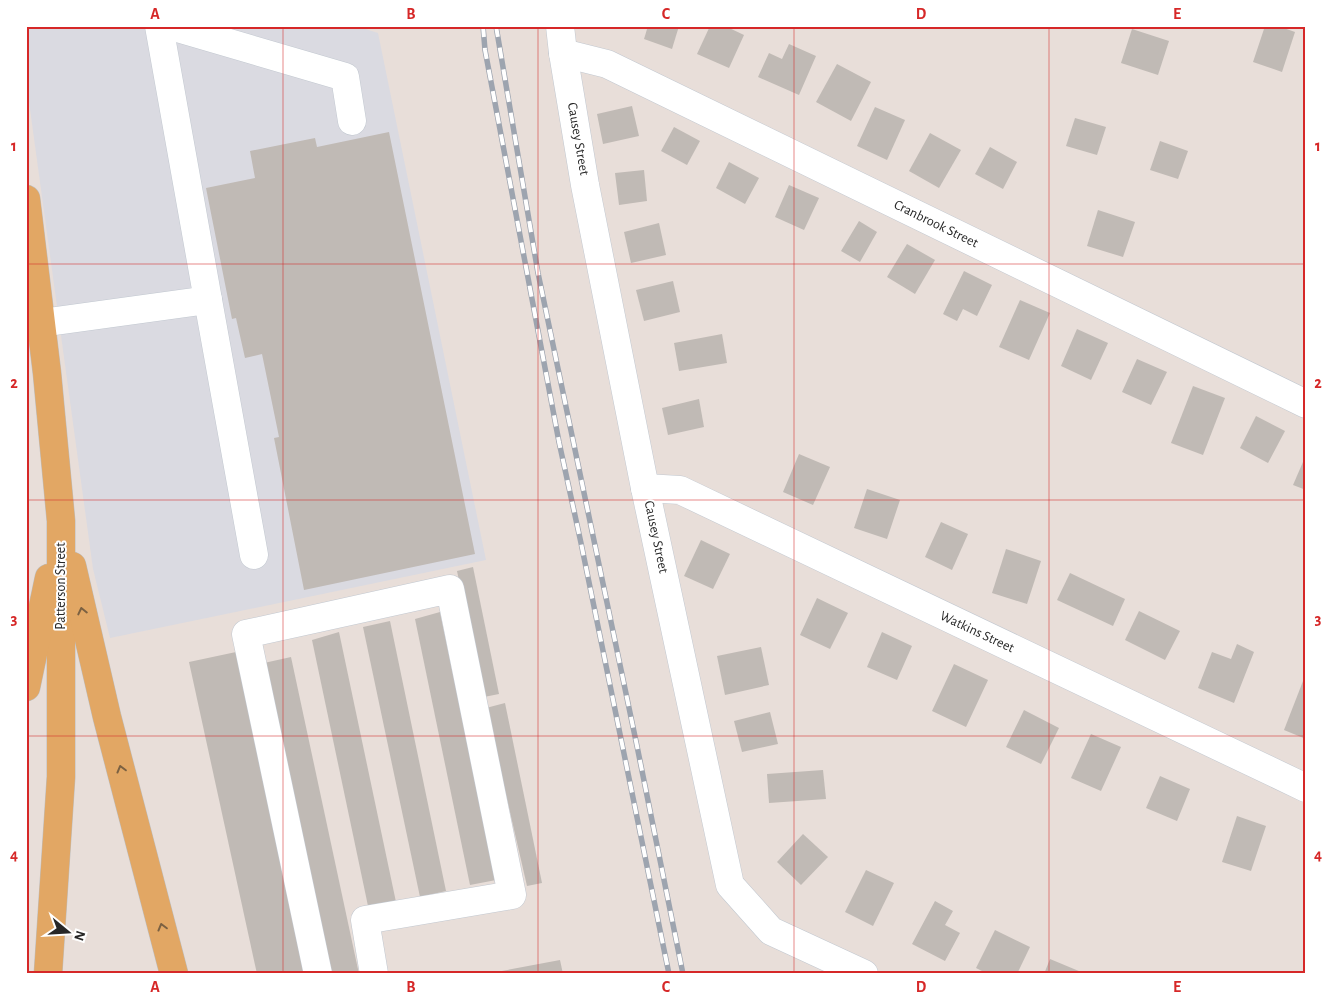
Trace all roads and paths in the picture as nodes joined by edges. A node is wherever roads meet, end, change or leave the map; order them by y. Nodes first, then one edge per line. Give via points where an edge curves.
1 (159, 26) edge
2 (171, 26) edge
3 (560, 26) edge
4 (563, 53) junction
5 (352, 121) dead end
6 (26, 199) edge
7 (208, 300) junction
8 (42, 323) junction
9 (1306, 404) edge
10 (645, 488) junction
11 (61, 521) junction
12 (254, 555) dead end
13 (26, 687) edge
14 (1306, 788) edge
15 (48, 974) edge
16 (174, 974) edge
17 (318, 974) edge
18 (374, 974) edge
19 (864, 974) edge

1 - 7 street
2 - 5 street via 344,78
3 - 4 street, Causey Street
4 - 9 street, Cranbrook Street via 606,64
4 - 10 street, Causey Street
6 - 8 main road, Patterson Street
7 - 8 street
7 - 12 street
8 - 11 main road, Patterson Street
10 - 14 street, Watkins Street via 680,490
10 - 19 street, Causey Street via 730,885 772,931
11 - 13 main road
11 - 15 main road, Patterson Street via 61,777
16 -> 11 main road via 107,716
17 - 18 street via 246,634 450,589 512,895 365,920

